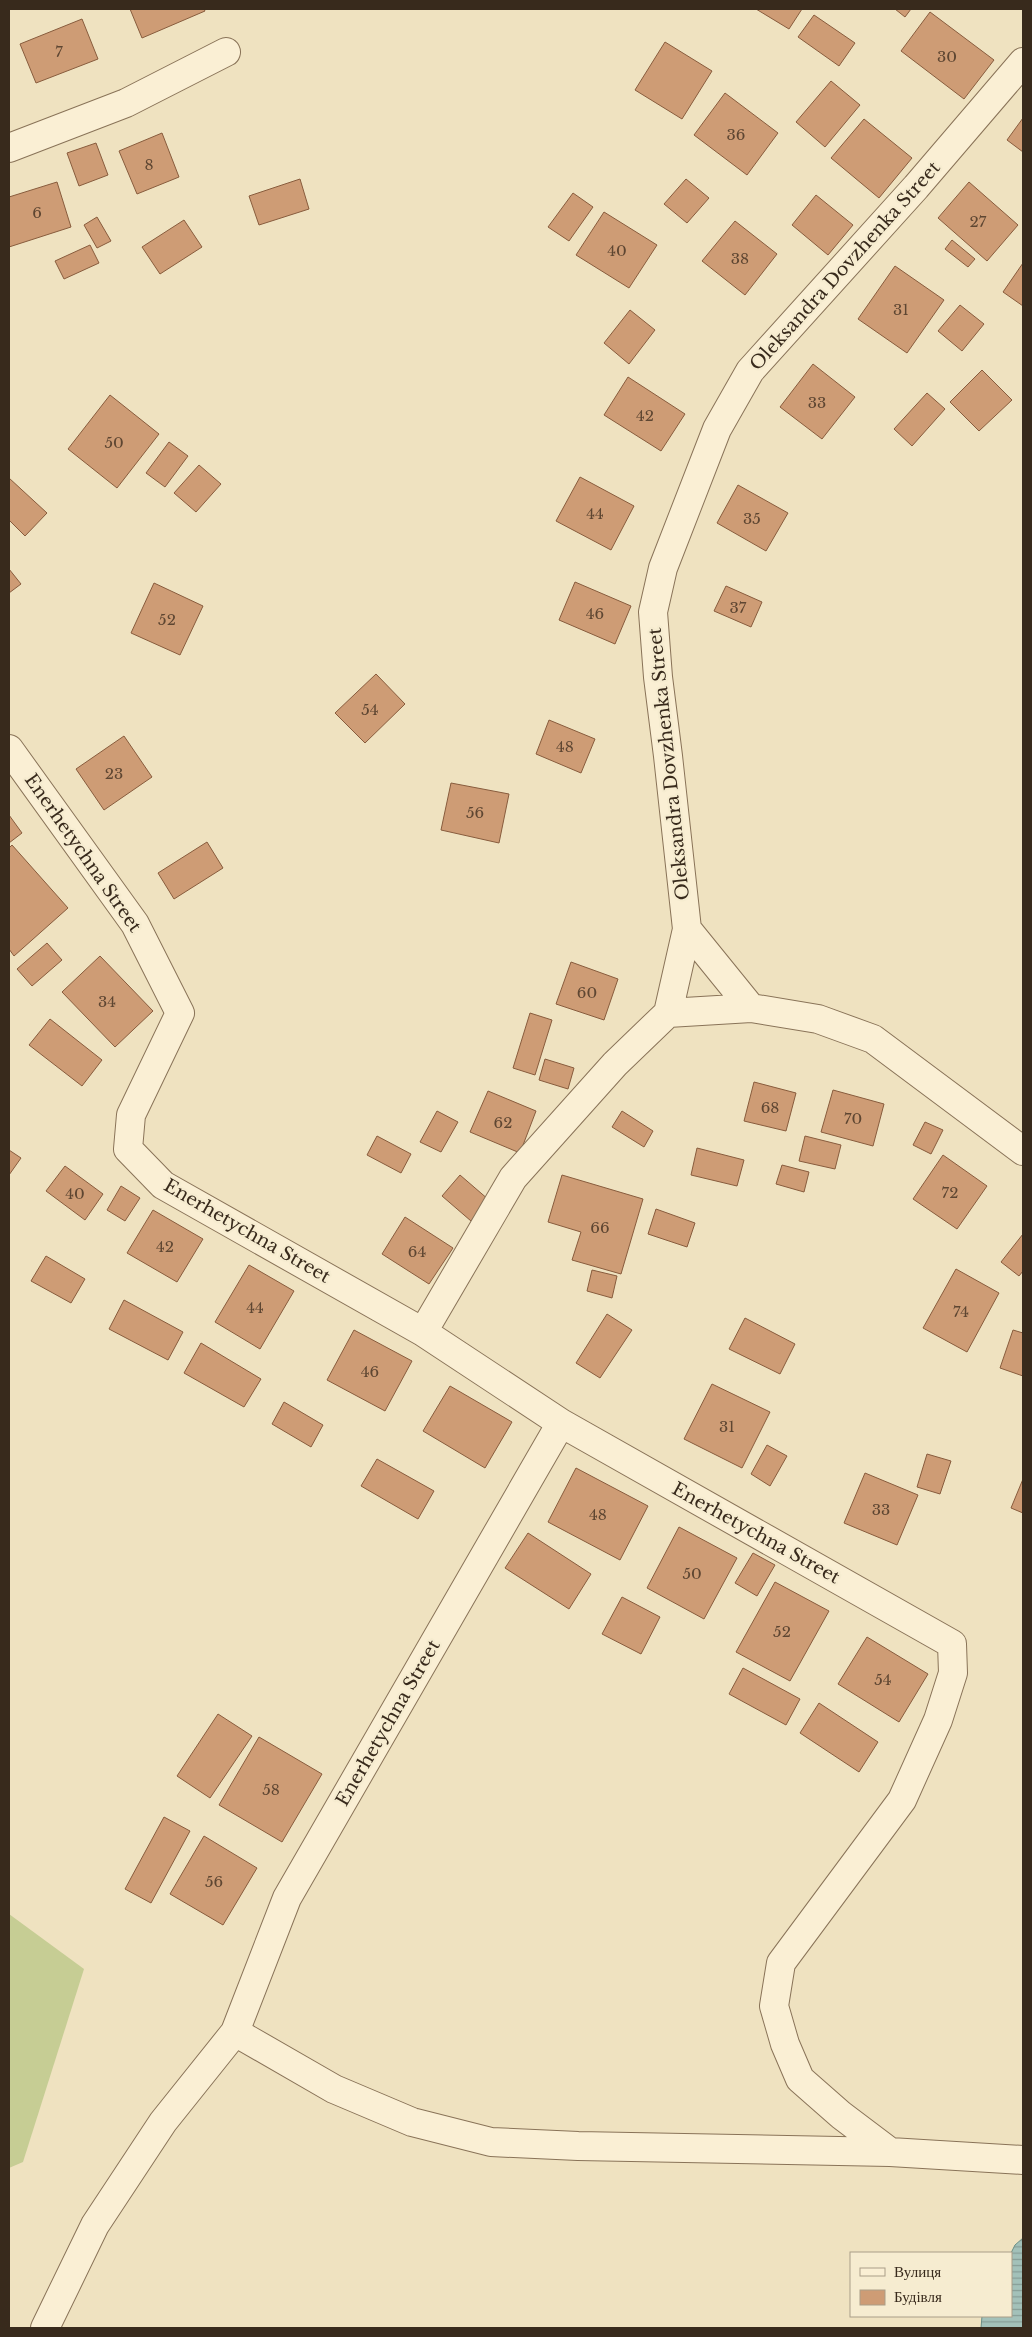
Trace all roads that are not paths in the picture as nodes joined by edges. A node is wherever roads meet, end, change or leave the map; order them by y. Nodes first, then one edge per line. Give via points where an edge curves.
1 (226, 52) dead end
2 (1023, 62) edge
3 (9, 148) edge
4 (9, 749) edge
5 (687, 929) junction
6 (751, 1008) junction
7 (668, 1013) junction
8 (1023, 1151) edge
9 (423, 1332) junction
10 (561, 1423) junction
11 (235, 2032) junction
12 (890, 2152) junction
13 (1023, 2160) edge
14 (45, 2328) edge

1 - 3 street via 126,103
2 - 5 street, Oleksandra Dovzhenka Street via 916,187 750,370 717,430 663,568 653,612
4 - 9 street, Enerhetychna Street via 135,924 180,1013 132,1115 128,1149 163,1185
5 - 6 street
5 - 7 street, Oleksandra Dovzhenka Street
6 - 7 street
6 - 8 street via 818,1019 873,1039
7 - 9 street via 614,1064 513,1178
9 - 10 street, Enerhetychna Street
10 - 11 street, Enerhetychna Street via 287,1898
10 - 12 street, Enerhetychna Street via 952,1644 953,1673 938,1720 902,1800 781,1963 774,2006 785,2044 800,2078 841,2115
11 - 12 street via 343,2093 412,2122 491,2142
11 - 14 street, Enerhetychna Street via 163,2122 95,2225
12 - 13 street

